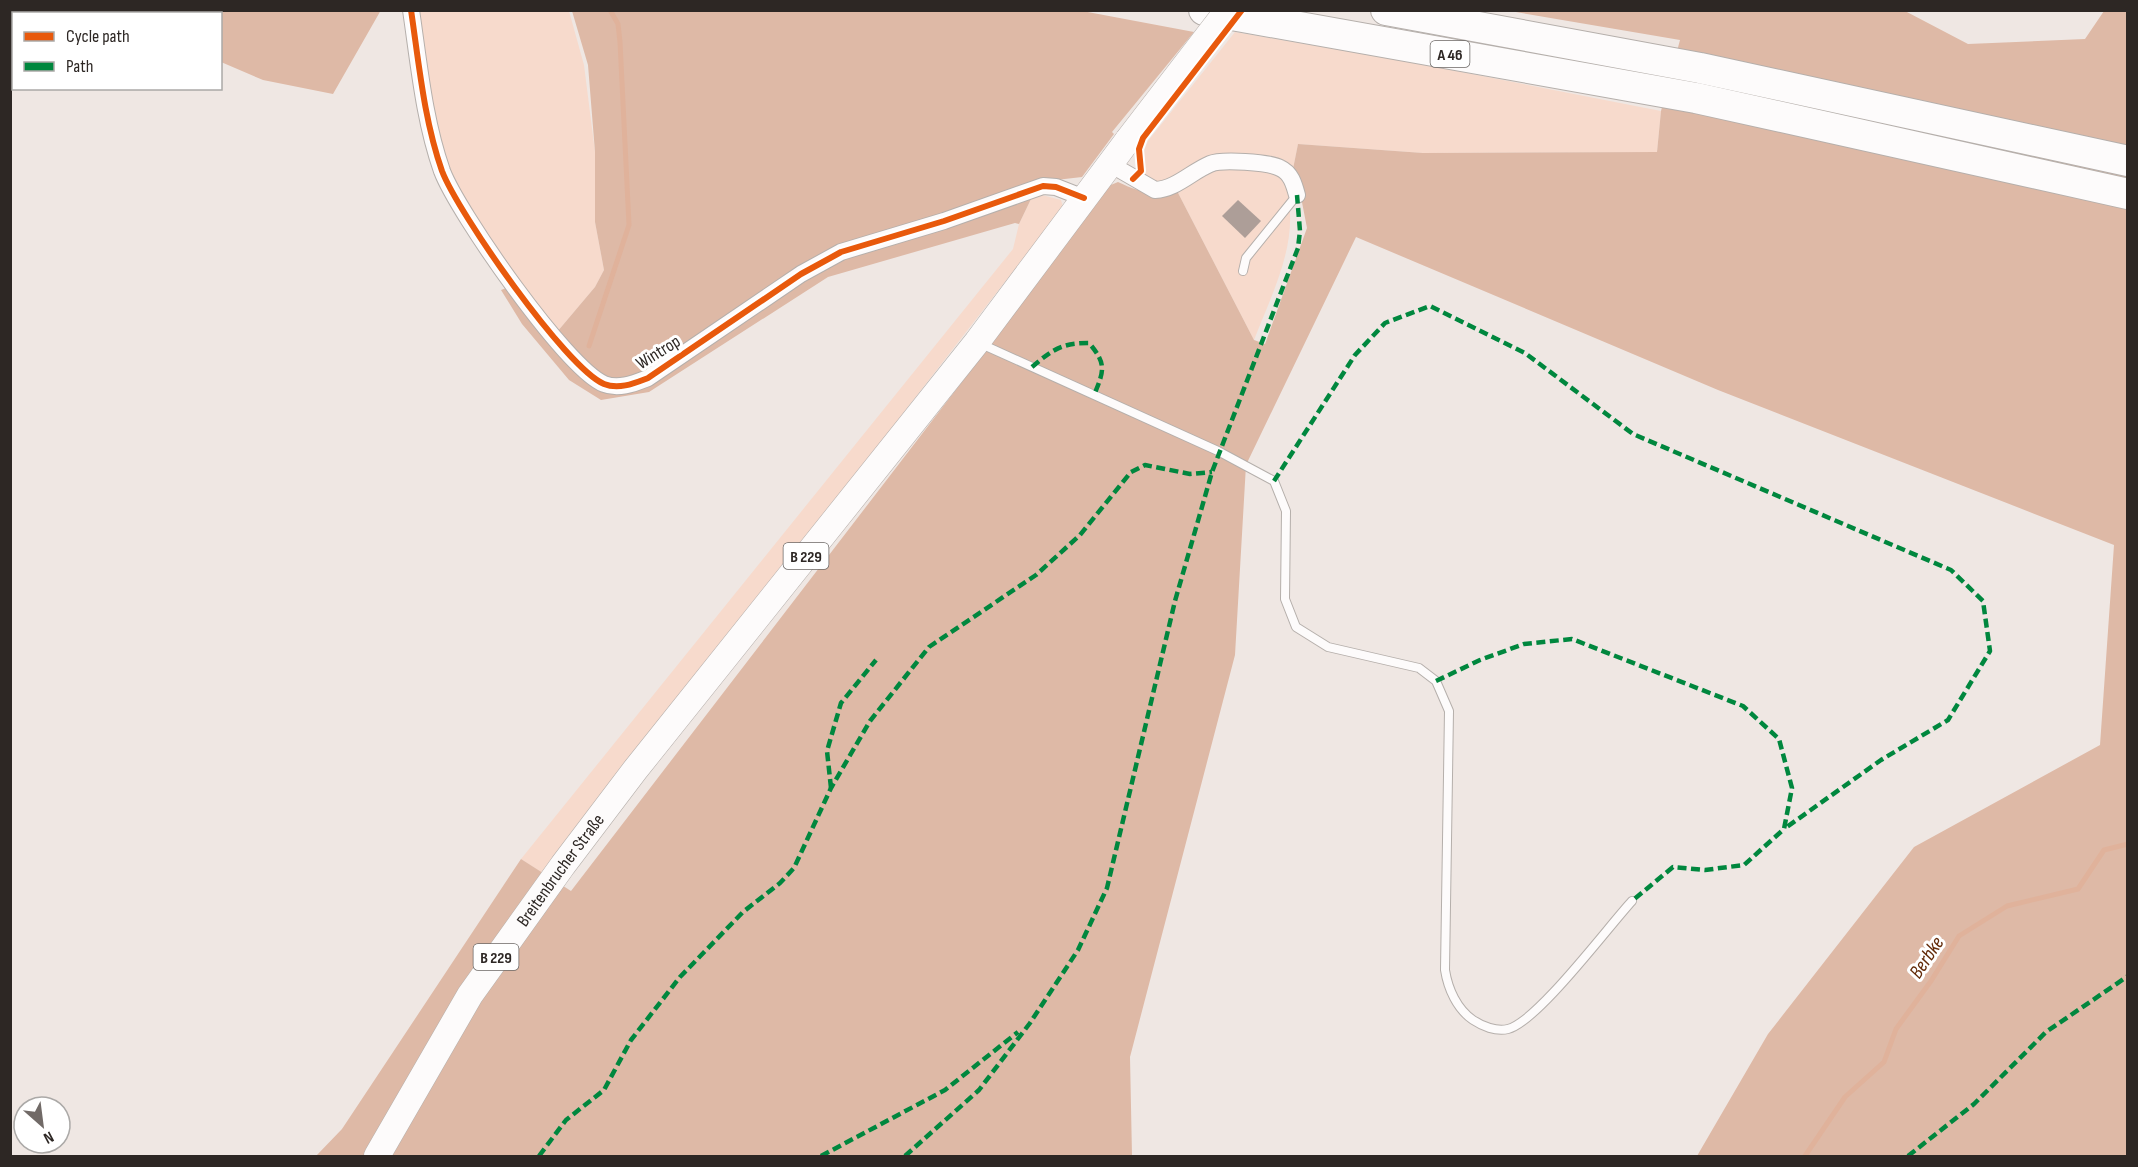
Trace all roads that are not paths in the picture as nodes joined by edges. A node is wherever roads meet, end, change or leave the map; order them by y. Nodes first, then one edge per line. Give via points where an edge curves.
1 (411, 10) edge
2 (1204, 10) edge
3 (1228, 10) edge
4 (1386, 10) edge
5 (2127, 161) edge
6 (1110, 164) junction
7 (2127, 194) edge
8 (1297, 195) joint
9 (1084, 198) junction
10 (1243, 271) dead end
11 (977, 342) junction
12 (1632, 901) dead end
13 (377, 1156) edge

1 - 9 street, Wintrop via 429,126 443,173 468,220 515,288 572,359 603,384 630,385 648,378 801,274 841,252 1043,186
2 - 7 highway, A 46 via 1696,98
3 - 6 main road, B 229, bridge
4 - 5 highway, A 46 via 1700,68
6 - 8 street via 1155,190 1174,185 1215,162 1268,165 1289,175
6 - 9 main road, B 229
8 - 10 lane via 1246,258
9 - 11 main road, B 229
11 - 12 lane via 1218,451 1275,481 1286,511 1285,599 1296,627 1328,647 1419,668 1436,681 1449,711 1445,970 1462,1012 1484,1027 1507,1029 1532,1016
11 - 13 main road, Breitenbrucher Straße / B 229 via 635,770 470,995

